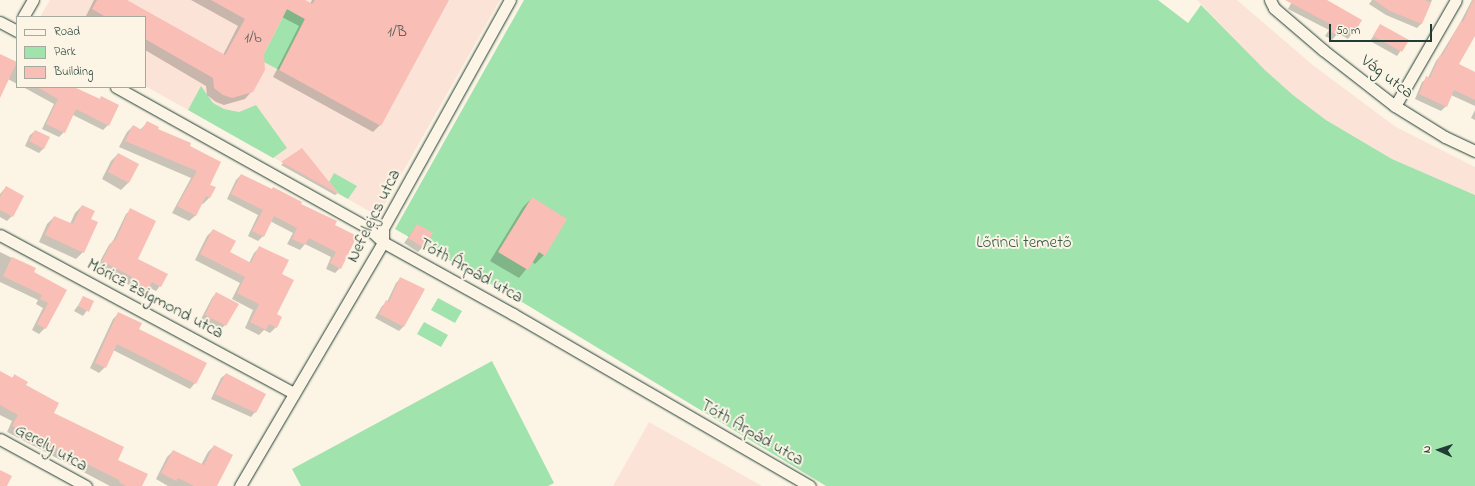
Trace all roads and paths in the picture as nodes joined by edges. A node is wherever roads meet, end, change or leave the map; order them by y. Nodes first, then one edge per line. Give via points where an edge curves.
1 (33, 0) edge
2 (510, 0) edge
3 (1270, 0) edge
4 (1456, 0) edge
5 (24, 16) edge
6 (0, 22) edge
7 (16, 30) edge
8 (118, 88) edge
9 (1395, 106) junction
10 (1475, 151) edge
11 (0, 234) edge
12 (383, 242) junction
13 (294, 393) junction
14 (0, 439) edge
15 (86, 486) edge
16 (240, 486) edge
17 (810, 486) edge

1 - 5 street
2 - 12 street, Nefelejcs utca via 383,228
3 - 9 street, Vág utca via 1274,8 1323,50
4 - 9 street
6 - 7 street
8 - 12 street, Tóth Árpád utca via 367,227
9 - 10 street, Vág utca via 1445,137
11 - 13 street, Móricz Zsigmond utca
12 - 13 street, Nefelejcs utca
12 - 17 street, Tóth Árpád utca
13 - 16 street, Nefelejcs utca
14 - 15 street, Gerely utca

